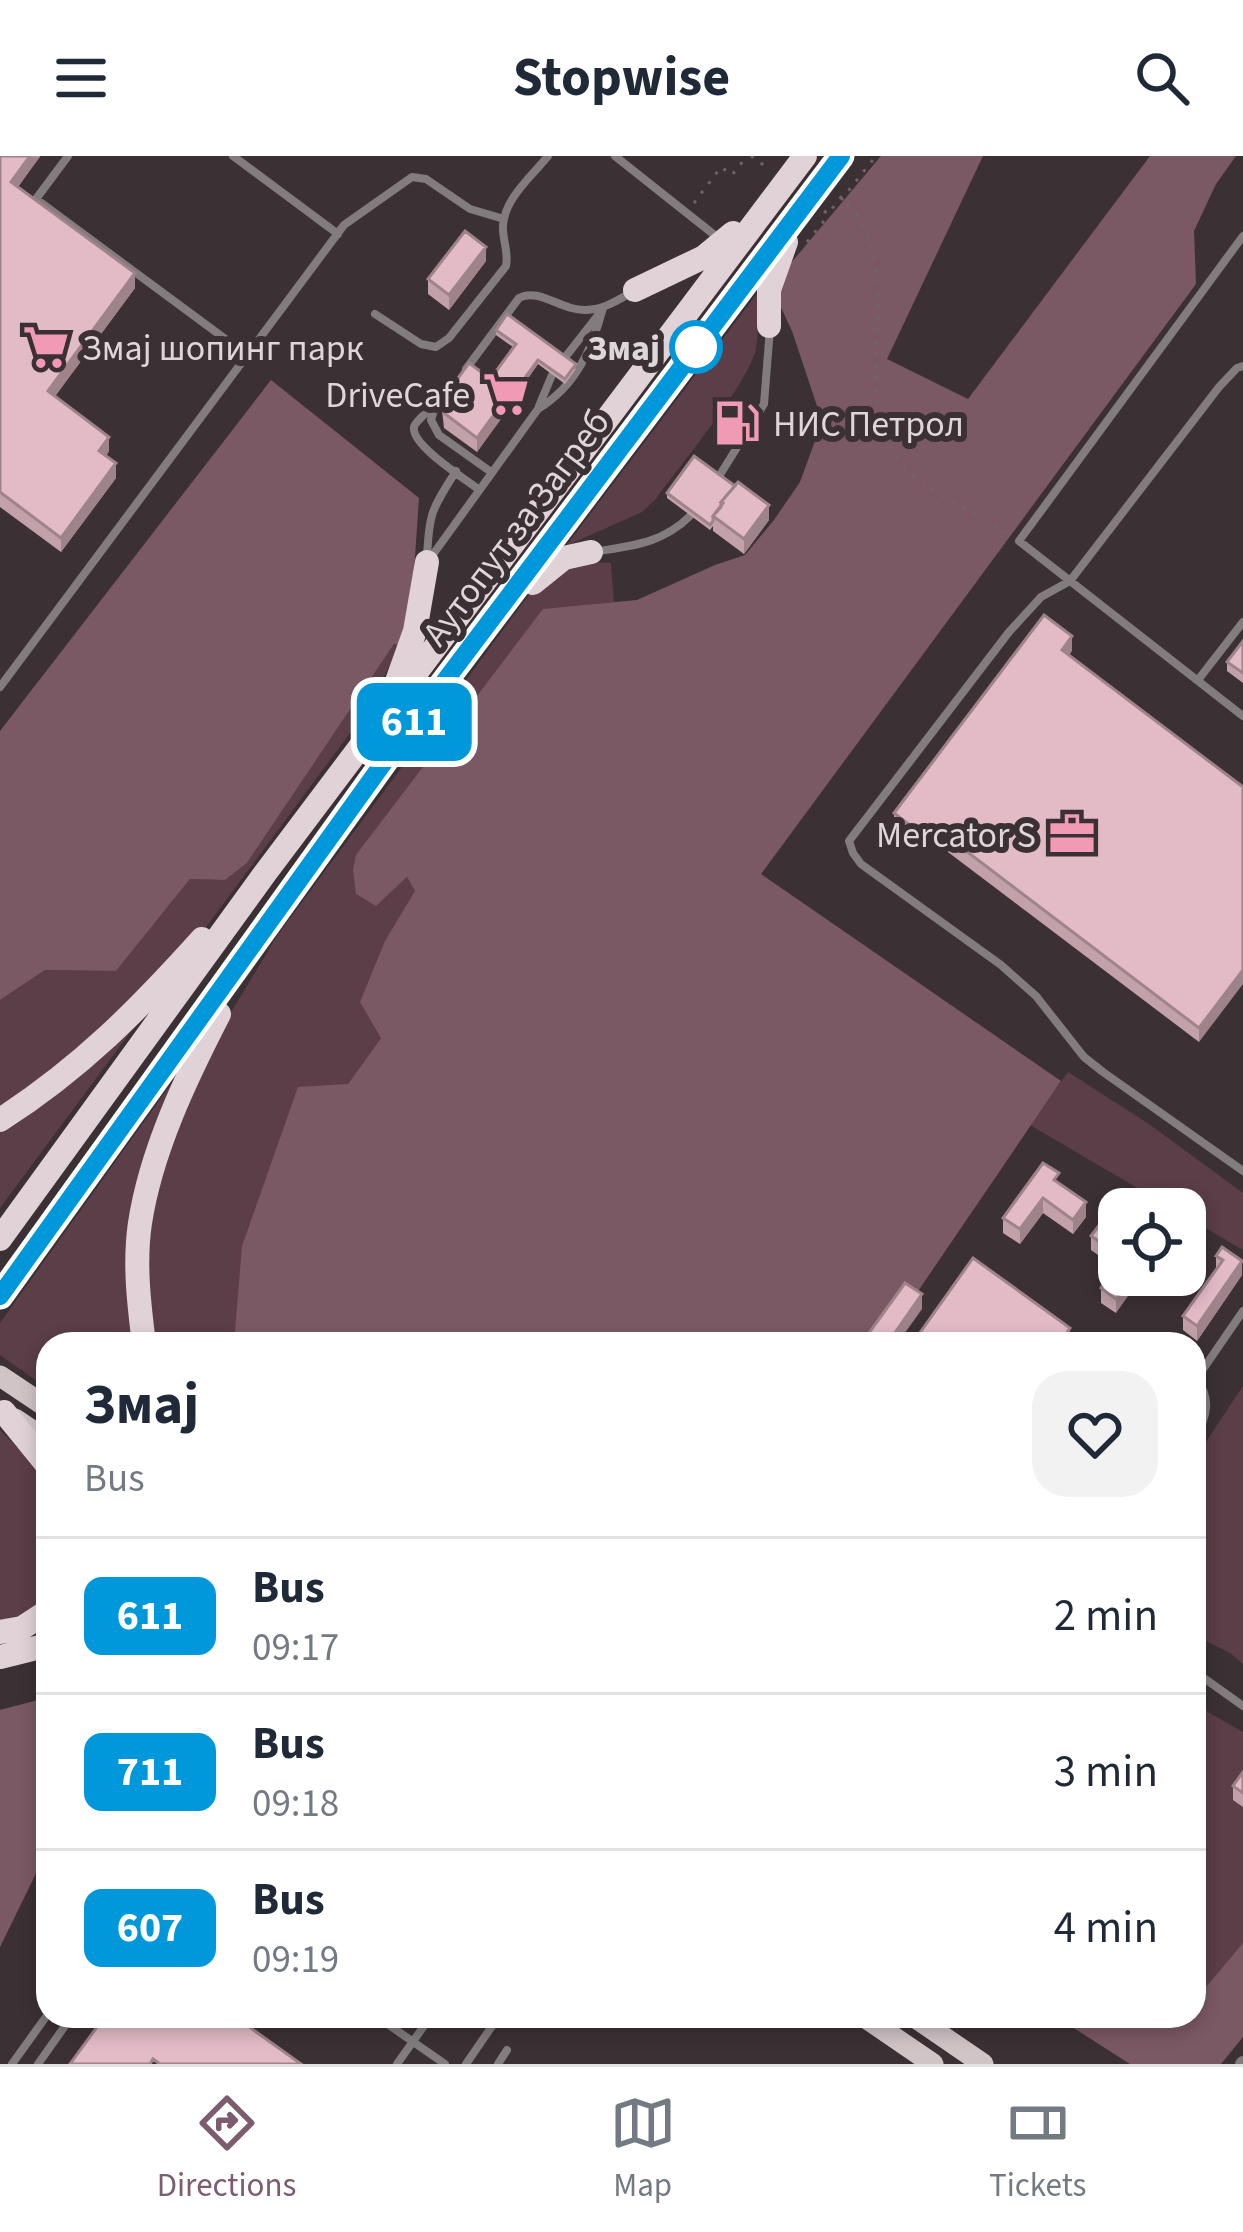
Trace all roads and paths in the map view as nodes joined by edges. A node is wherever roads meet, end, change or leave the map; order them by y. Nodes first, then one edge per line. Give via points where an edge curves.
1 (68, 156) edge
2 (233, 156) edge
3 (548, 156) edge
4 (615, 156) edge
5 (747, 156) edge
6 (805, 156) edge
7 (841, 156) edge
8 (876, 156) edge
9 (842, 198) junction
10 (767, 204) junction
11 (802, 206) junction
12 (687, 212) junction
13 (828, 214) dead end
14 (504, 219) junction
15 (338, 233) junction
16 (1243, 236) edge
17 (722, 242) junction
18 (798, 253) dead end
19 (635, 290) joint
20 (603, 308) junction
21 (375, 314) dead end
22 (770, 326) joint
23 (247, 355) junction
24 (563, 360) edge
25 (1243, 366) edge
26 (464, 372) edge
27 (552, 375) edge
28 (450, 390) edge
29 (434, 409) junction
30 (538, 409) junction
31 (456, 471) junction
32 (491, 472) junction
33 (718, 478) edge
34 (478, 489) junction
35 (690, 516) edge
36 (1001, 529) dead end
37 (591, 552) joint
38 (428, 562) junction
39 (1070, 581) junction
40 (494, 614) junction
41 (1243, 622) edge
42 (1198, 680) junction
43 (0, 687) edge
44 (1243, 716) edge
45 (382, 719) junction
46 (266, 872) junction
47 (256, 940) junction
48 (0, 1120) edge
49 (1243, 1171) edge
50 (0, 1239) edge
51 (0, 1296) edge
52 (1243, 1311) edge
53 (143, 1332) edge
54 (1206, 1363) edge
55 (0, 1376) edge
56 (36, 1400) edge
57 (2, 1410) edge
58 (36, 1434) edge
59 (36, 1451) edge
60 (36, 1619) edge
61 (0, 1632) edge
62 (36, 1648) edge
63 (0, 1657) edge
64 (1206, 1680) edge
65 (1243, 1706) edge
66 (38, 2028) edge
67 (64, 2028) edge
68 (393, 2028) edge
69 (422, 2028) edge
70 (491, 2028) edge
71 (880, 2028) edge
72 (931, 2028) edge
73 (412, 2042) junction
74 (507, 2050) dead end
75 (12, 2064) edge
76 (38, 2064) edge
77 (397, 2064) edge
78 (446, 2064) edge
79 (466, 2064) edge
80 (498, 2064) edge
81 (932, 2064) edge
82 (983, 2064) edge

1 - 23 lane via 36,199
2 - 15 lane
3 - 14 lane
4 - 12 lane
5 - 12 path via 732,175 721,167
6 - 10 highway, Аутопут за Загреб
7 - 11 highway, Аутопут за Загреб
8 - 9 path
9 - 13 path
9 - 18 path
9 - 36 path via 858,212 877,276 881,424 892,452
10 - 17 highway
10 - 45 highway, Аутопут за Загреб
11 - 22 highway via 772,275
11 - 40 highway, Аутопут за Загреб
12 - 17 lane
14 - 15 lane via 412,177
14 - 21 lane via 508,261 442,344 421,344
15 - 23 lane
16 - 39 lane via 1019,541
17 - 19 highway
19 - 20 lane
20 - 24 lane
20 - 26 lane via 570,308 527,293
20 - 30 lane via 579,370
22 - 33 lane via 764,404
23 - 43 lane
25 - 39 lane
27 - 30 lane
28 - 29 lane
29 - 31 lane via 419,418 416,435
29 - 32 lane via 439,435
30 - 32 lane
31 - 34 lane
31 - 38 lane via 430,514
32 - 34 lane
34 - 38 lane
35 - 37 lane via 656,539
37 - 40 highway via 554,564
38 - 45 highway via 415,631
39 - 42 lane
39 - 49 lane via 1041,597 1009,632 849,841 862,864 1036,996 1093,1065
40 - 47 highway, Аутопут за Загреб
41 - 42 lane
42 - 44 lane
45 - 46 highway, Аутопут за Загреб
46 - 48 highway via 117,1030
46 - 50 highway, Аутопут за Загреб
47 - 51 highway, Аутопут за Загреб
47 - 53 highway via 203,1045 149,1185 137,1271
52 - 54 lane
55 - 56 main road
57 - 58 main road
57 - 59 highway
60 - 61 highway
62 - 63 highway
64 - 65 lane
66 - 75 lane
67 - 76 lane
68 - 73 lane
69 - 73 lane
70 - 79 lane
71 - 81 main road
72 - 82 main road
73 - 77 lane
73 - 78 lane
74 - 80 lane

